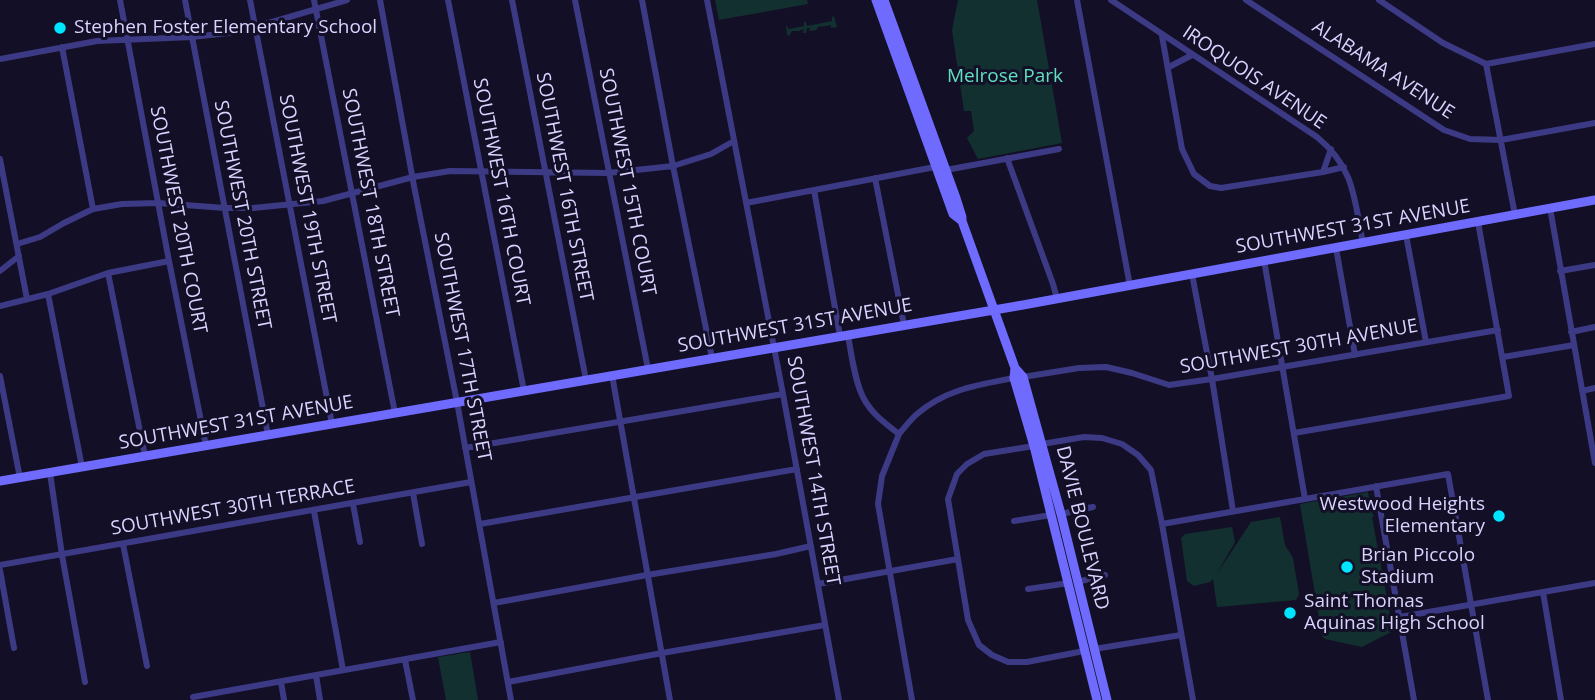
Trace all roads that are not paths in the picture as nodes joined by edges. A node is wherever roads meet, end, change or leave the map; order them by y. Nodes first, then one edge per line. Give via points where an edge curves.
1 (120, 0) edge
2 (185, 0) edge
3 (250, 0) edge
4 (314, 0) edge
5 (347, 0) edge
6 (380, 0) edge
7 (448, 0) edge
8 (512, 0) edge
9 (575, 0) edge
10 (642, 0) edge
11 (708, 0) edge
12 (876, 0) edge
13 (884, 0) edge
14 (1077, 0) edge
15 (1111, 0) edge
16 (1246, 0) edge
17 (1379, 0) edge
18 (316, 9) junction
19 (255, 27) junction
20 (1162, 36) junction
21 (192, 37) junction
22 (127, 40) junction
23 (1595, 44) edge
24 (62, 47) junction
25 (1192, 55) junction
26 (0, 59) edge
27 (1486, 64) junction
28 (1169, 67) junction
29 (1595, 123) edge
30 (1501, 140) junction
31 (734, 141) junction
32 (1059, 149) dead end
33 (1331, 149) junction
34 (1007, 158) junction
35 (0, 159) edge
36 (673, 166) junction
37 (935, 167) junction
38 (1344, 167) junction
39 (480, 170) junction
40 (946, 170) junction
41 (544, 172) junction
42 (608, 173) junction
43 (1323, 173) junction
44 (413, 177) junction
45 (875, 178) junction
46 (814, 190) junction
47 (352, 194) junction
48 (1595, 200) edge
49 (8, 202) junction
50 (158, 203) junction
51 (746, 203) junction
52 (0, 204) edge
53 (290, 206) junction
54 (225, 208) junction
55 (1550, 208) junction
56 (93, 209) junction
57 (1515, 215) junction
58 (962, 221) junction
59 (1478, 222) junction
60 (1406, 235) junction
61 (1363, 243) junction
62 (17, 244) junction
63 (1336, 248) junction
64 (19, 256) junction
65 (1264, 260) junction
66 (169, 261) junction
67 (1595, 265) edge
68 (0, 271) edge
69 (1560, 271) junction
70 (108, 273) junction
71 (1192, 274) junction
72 (1130, 286) junction
73 (48, 294) junction
74 (27, 299) junction
75 (1057, 299) junction
76 (0, 306) edge
77 (995, 310) junction
78 (904, 325) junction
79 (1595, 327) edge
80 (1498, 330) junction
81 (1571, 332) junction
82 (844, 335) junction
83 (1426, 342) junction
84 (1574, 345) junction
85 (774, 347) junction
86 (1354, 355) junction
87 (1503, 357) junction
88 (712, 358) junction
89 (1282, 367) junction
90 (648, 369) junction
91 (1018, 374) junction
92 (0, 376) edge
93 (612, 376) junction
94 (1212, 379) junction
95 (586, 380) junction
96 (1595, 388) edge
97 (524, 391) junction
98 (1582, 391) junction
99 (783, 394) junction
100 (457, 402) junction
101 (395, 413) junction
102 (620, 422) junction
103 (332, 424) junction
104 (1294, 433) junction
105 (899, 434) junction
106 (268, 435) junction
107 (1038, 445) junction
108 (206, 446) junction
109 (465, 448) junction
110 (1594, 450) edge
111 (145, 456) junction
112 (1595, 463) edge
113 (82, 467) junction
114 (797, 469) junction
115 (50, 473) junction
116 (20, 478) junction
117 (0, 481) edge
118 (471, 482) junction
119 (1376, 486) junction
120 (413, 493) junction
121 (634, 497) junction
122 (1306, 499) junction
123 (353, 503) junction
124 (1093, 507) dead end
125 (314, 510) junction
126 (1233, 511) junction
127 (1056, 515) junction
128 (1014, 521) dead end
129 (480, 524) junction
130 (1162, 524) junction
131 (360, 542) dead end
132 (123, 544) junction
133 (422, 544) dead end
134 (811, 546) junction
135 (62, 555) junction
136 (958, 559) junction
137 (0, 568) edge
138 (889, 571) junction
139 (647, 575) junction
140 (1105, 575) dead end
141 (1073, 582) junction
142 (1595, 583) edge
143 (818, 584) junction
144 (1028, 589) dead end
145 (1543, 592) junction
146 (494, 603) junction
147 (1471, 605) junction
148 (1400, 617) junction
149 (825, 625) junction
150 (1181, 635) junction
151 (500, 642) junction
152 (14, 648) dead end
153 (1089, 650) junction
154 (662, 653) junction
155 (405, 660) junction
156 (147, 666) dead end
157 (343, 670) junction
158 (316, 675) junction
159 (85, 682) dead end
160 (281, 682) junction
161 (508, 682) junction
162 (193, 697) dead end
163 (216, 697) edge
164 (284, 700) edge
165 (320, 700) edge
166 (412, 700) edge
167 (511, 700) edge
168 (670, 700) edge
169 (839, 700) edge
170 (912, 700) edge
171 (1097, 700) edge
172 (1107, 700) edge
173 (1193, 700) edge
174 (1414, 700) edge
175 (1488, 700) edge
176 (1561, 700) edge

1 - 22 street, SOUTHWEST 20TH COURT
2 - 21 street, SOUTHWEST 20TH STREET
3 - 19 street, SOUTHWEST 19TH STREET
4 - 18 street, SOUTHWEST 18TH STREET
5 - 18 street
6 - 44 street, SOUTHWEST 17TH STREET
7 - 39 street, SOUTHWEST 16TH COURT
8 - 41 street, SOUTHWEST 16TH STREET
9 - 42 street, SOUTHWEST 15TH COURT
10 - 36 street
11 - 31 street, SOUTHWEST 14TH STREET
12 - 37 main road, DAVIE BOULEVARD
13 - 40 main road, DAVIE BOULEVARD
14 - 72 street
15 - 20 street, IROQUOIS AVENUE
16 - 30 street, ALABAMA AVENUE via 1444,130 1470,139
17 - 27 street via 1443,43
18 - 19 street
18 - 47 street, SOUTHWEST 18TH STREET
19 - 21 street
19 - 53 street, SOUTHWEST 19TH STREET
20 - 25 street, IROQUOIS AVENUE
20 - 28 street
21 - 22 street
21 - 54 street, SOUTHWEST 20TH STREET
22 - 24 street
22 - 50 street, SOUTHWEST 20TH COURT
23 - 27 street
24 - 26 street
24 - 56 street
25 - 28 street
25 - 33 street, IROQUOIS AVENUE
27 - 30 street
28 - 43 street via 1182,149 1201,180 1221,188
29 - 30 street, ALABAMA AVENUE
30 - 57 street
31 - 36 street
31 - 51 street, SOUTHWEST 14TH STREET
32 - 34 street
33 - 38 street, IROQUOIS AVENUE
33 - 43 street
34 - 40 street
34 - 75 street
35 - 49 street
36 - 42 street
36 - 88 street
37 - 45 street
37 - 58 main road, DAVIE BOULEVARD via 953,214
38 - 43 street
38 - 61 street, IROQUOIS AVENUE
39 - 41 street
39 - 44 street
39 - 97 street, SOUTHWEST 16TH COURT
40 - 58 main road, DAVIE BOULEVARD
41 - 42 street
41 - 95 street, SOUTHWEST 16TH STREET
42 - 90 street, SOUTHWEST 15TH COURT
44 - 47 street
44 - 100 street, SOUTHWEST 17TH STREET
45 - 46 street
45 - 78 street
46 - 51 street
46 - 82 street
47 - 53 street
47 - 101 street, SOUTHWEST 18TH STREET
48 - 55 main road, SOUTHWEST 31ST AVENUE
49 - 52 street
49 - 62 street
50 - 54 street
50 - 56 street
50 - 66 street, SOUTHWEST 20TH COURT
51 - 85 street, SOUTHWEST 14TH STREET
53 - 54 street
53 - 103 street, SOUTHWEST 19TH STREET
54 - 106 street, SOUTHWEST 20TH STREET
55 - 57 main road, SOUTHWEST 31ST AVENUE
55 - 69 street
56 - 62 street
57 - 59 main road, SOUTHWEST 31ST AVENUE
58 - 77 main road, DAVIE BOULEVARD
59 - 60 main road, SOUTHWEST 31ST AVENUE
59 - 80 street
60 - 61 main road, SOUTHWEST 31ST AVENUE
60 - 83 street
61 - 63 main road, SOUTHWEST 31ST AVENUE
62 - 64 street
63 - 65 main road, SOUTHWEST 31ST AVENUE
63 - 86 street
64 - 68 street
64 - 74 street
65 - 71 main road, SOUTHWEST 31ST AVENUE
65 - 89 street
66 - 70 street
66 - 108 street, SOUTHWEST 20TH COURT
67 - 69 street
69 - 81 street
70 - 73 street
70 - 111 street
71 - 72 main road, SOUTHWEST 31ST AVENUE
71 - 94 street
72 - 75 main road, SOUTHWEST 31ST AVENUE
73 - 74 street
73 - 113 street
74 - 76 street
75 - 77 main road, SOUTHWEST 31ST AVENUE
77 - 78 main road, SOUTHWEST 31ST AVENUE
77 - 91 main road, DAVIE BOULEVARD
78 - 82 main road, SOUTHWEST 31ST AVENUE
79 - 81 street
80 - 83 street, SOUTHWEST 30TH AVENUE
80 - 87 street
81 - 84 street
82 - 85 main road, SOUTHWEST 31ST AVENUE
82 - 105 street via 863,398
83 - 86 street, SOUTHWEST 30TH AVENUE
84 - 87 street
84 - 98 street
85 - 88 main road, SOUTHWEST 31ST AVENUE
85 - 99 street, SOUTHWEST 14TH STREET
86 - 89 street, SOUTHWEST 30TH AVENUE
87 - 104 street via 1509,396
88 - 90 main road, SOUTHWEST 31ST AVENUE
89 - 94 street, SOUTHWEST 30TH AVENUE
89 - 104 street
90 - 93 main road, SOUTHWEST 31ST AVENUE
91 - 94 street, SOUTHWEST 30TH AVENUE via 1105,367 1169,385
91 - 105 street, SOUTHWEST 30TH AVENUE via 955,390 918,413
91 - 107 main road, DAVIE BOULEVARD
91 - 107 main road, DAVIE BOULEVARD via 1025,413
92 - 116 street
93 - 95 main road, SOUTHWEST 31ST AVENUE
93 - 102 street
94 - 126 street
95 - 97 main road, SOUTHWEST 31ST AVENUE
96 - 98 street
97 - 100 main road, SOUTHWEST 31ST AVENUE
98 - 110 street
99 - 102 street
99 - 114 street, SOUTHWEST 14TH STREET
100 - 101 main road, SOUTHWEST 31ST AVENUE
100 - 109 street, SOUTHWEST 17TH STREET
101 - 103 main road, SOUTHWEST 31ST AVENUE
102 - 109 street
102 - 121 street
103 - 106 main road, SOUTHWEST 31ST AVENUE
104 - 122 street
105 - 138 street via 881,476 878,504
106 - 108 main road, SOUTHWEST 31ST AVENUE
107 - 127 main road, DAVIE BOULEVARD
107 - 130 street via 1084,437 1122,444 1151,470
107 - 136 street via 984,454 957,474 948,499
108 - 111 main road, SOUTHWEST 31ST AVENUE
109 - 118 street, SOUTHWEST 17TH STREET
110 - 112 street
111 - 113 main road, SOUTHWEST 31ST AVENUE
113 - 115 main road, SOUTHWEST 31ST AVENUE
114 - 121 street
114 - 134 street, SOUTHWEST 14TH STREET
115 - 116 main road, SOUTHWEST 31ST AVENUE
115 - 135 street
116 - 117 main road, SOUTHWEST 31ST AVENUE
118 - 120 street, SOUTHWEST 30TH TERRACE
118 - 129 street, SOUTHWEST 17TH STREET
119 - 122 street
119 - 147 street via 1448,474
119 - 148 street
120 - 123 street, SOUTHWEST 30TH TERRACE
120 - 133 street
121 - 129 street
121 - 139 street
122 - 126 street
123 - 125 street, SOUTHWEST 30TH TERRACE
123 - 131 street
124 - 127 street
125 - 132 street, SOUTHWEST 30TH TERRACE
125 - 157 street
126 - 130 street
127 - 128 street
127 - 141 main road, DAVIE BOULEVARD
129 - 146 street, SOUTHWEST 17TH STREET
130 - 150 street
132 - 135 street, SOUTHWEST 30TH TERRACE
132 - 156 street
134 - 139 street
134 - 143 street, SOUTHWEST 14TH STREET
135 - 137 street, SOUTHWEST 30TH TERRACE
135 - 159 street
136 - 138 street
136 - 153 street via 968,620 979,645 992,655 1007,662 1027,662
137 - 152 street
138 - 143 street
138 - 170 street
139 - 146 street
139 - 154 street
140 - 141 street
141 - 144 street
141 - 153 main road, DAVIE BOULEVARD
141 - 153 main road, DAVIE BOULEVARD via 1084,607
142 - 145 street
143 - 149 street, SOUTHWEST 14TH STREET
145 - 147 street
145 - 176 street
146 - 151 street, SOUTHWEST 17TH STREET
147 - 148 street
147 - 175 street
148 - 174 street
149 - 154 street
149 - 169 street, SOUTHWEST 14TH STREET
150 - 153 street
150 - 173 street
151 - 155 street
151 - 161 street, SOUTHWEST 17TH STREET
153 - 171 main road, DAVIE BOULEVARD
153 - 172 main road, DAVIE BOULEVARD
154 - 161 street
154 - 168 street
155 - 157 street
155 - 166 street
157 - 158 street
158 - 160 street
158 - 165 street
160 - 163 street
160 - 164 street
161 - 167 street, SOUTHWEST 17TH STREET
162 - 163 street

